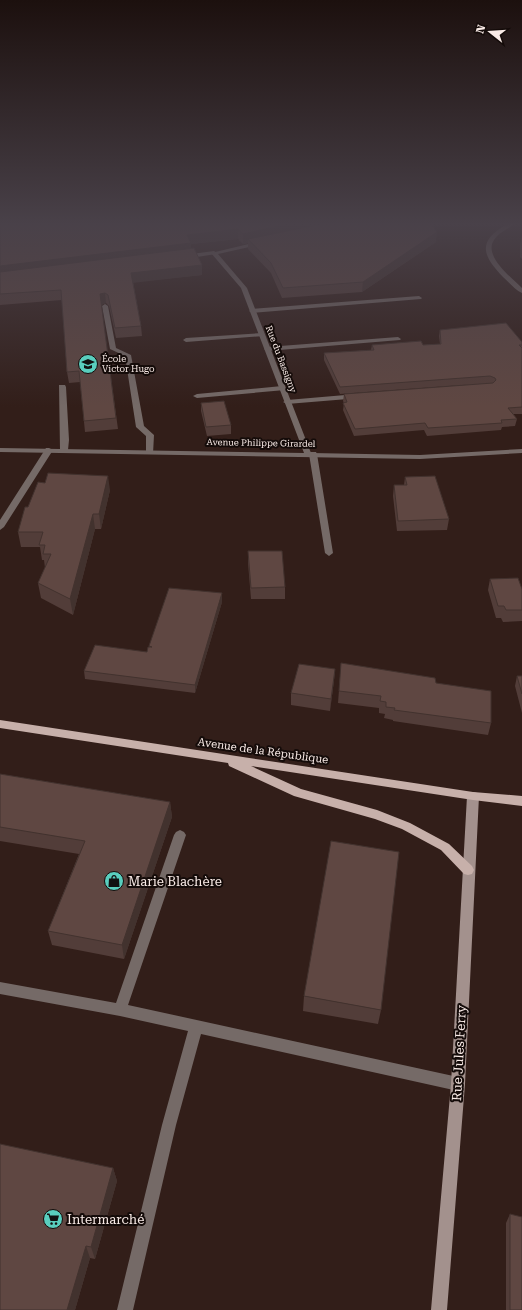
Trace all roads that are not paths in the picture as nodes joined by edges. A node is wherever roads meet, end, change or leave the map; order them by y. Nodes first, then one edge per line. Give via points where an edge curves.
1 (242, 285) edge
2 (419, 298) dead end
3 (105, 306) edge
4 (252, 311) junction
5 (262, 335) junction
6 (398, 339) dead end
7 (186, 340) dead end
8 (267, 349) junction
9 (62, 387) dead end
10 (282, 388) junction
11 (197, 396) dead end
12 (365, 396) edge
13 (287, 402) junction
14 (0, 450) edge
15 (50, 450) junction
16 (64, 450) junction
17 (522, 451) edge
18 (150, 452) junction
19 (310, 454) junction
20 (0, 527) edge
21 (329, 553) dead end
22 (0, 724) edge
23 (222, 758) junction
24 (473, 796) junction
25 (522, 801) edge
26 (180, 835) dead end
27 (468, 870) junction
28 (0, 988) edge
29 (120, 1010) junction
30 (196, 1027) junction
31 (458, 1084) junction
32 (125, 1310) edge
33 (439, 1310) edge

1 - 4 street, Rue du Bassigny
2 - 4 street
3 - 18 street via 113,349 128,355 140,427 150,434
4 - 5 street, Rue du Bassigny
5 - 7 street
5 - 8 street, Rue du Bassigny
6 - 8 street
8 - 10 street, Rue du Bassigny
9 - 16 street
10 - 11 street
10 - 13 street, Rue du Bassigny
12 - 13 street
13 - 19 street, Rue du Bassigny
14 - 15 street, Avenue Philippe Girardel
15 - 16 street, Avenue Philippe Girardel
15 - 20 street
16 - 18 street, Avenue Philippe Girardel
17 - 19 street, Avenue Philippe Girardel via 420,457
18 - 19 street, Avenue Philippe Girardel
19 - 21 street, Rue du Bassigny
22 - 23 main road, Avenue de la République
23 - 24 main road, Avenue de la République
23 - 27 main road via 298,793 377,815 406,826 445,846
24 - 25 main road, Avenue de la République
24 - 27 street, Rue Jules Ferry
26 - 29 street
27 - 31 street, Rue Jules Ferry
28 - 29 street
29 - 30 street
30 - 31 street
30 - 32 street
31 - 33 street, Rue Jules Ferry

